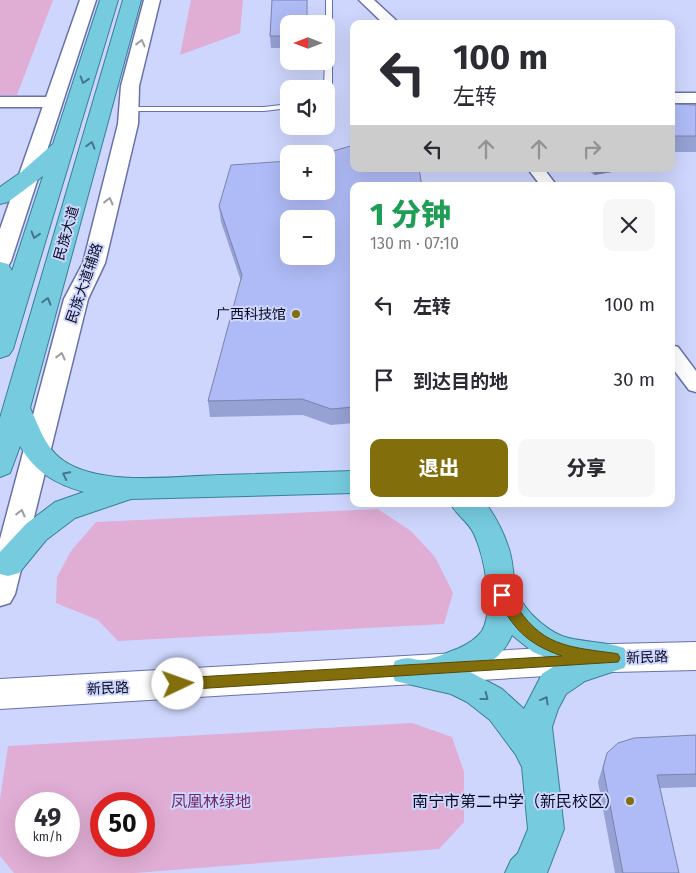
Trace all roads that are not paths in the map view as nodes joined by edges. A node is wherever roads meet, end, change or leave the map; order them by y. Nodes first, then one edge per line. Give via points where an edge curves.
1 (88, 0) edge
2 (109, 0) edge
3 (132, 0) edge
4 (152, 0) edge
5 (330, 0) edge
6 (366, 0) edge
7 (388, 20) edge
8 (328, 80) edge
9 (675, 98) edge
10 (696, 98) edge
11 (0, 102) edge
12 (54, 102) junction
13 (280, 107) edge
14 (129, 109) junction
15 (63, 147) junction
16 (538, 172) edge
17 (28, 178) junction
18 (546, 182) edge
19 (0, 197) edge
20 (0, 261) edge
21 (0, 269) edge
22 (12, 309) junction
23 (0, 349) edge
24 (675, 357) edge
25 (696, 385) edge
26 (16, 407) junction
27 (36, 450) junction
28 (0, 466) edge
29 (350, 482) edge
30 (130, 488) junction
31 (471, 507) edge
32 (8, 564) junction
33 (0, 594) edge
34 (502, 595) junction
35 (696, 656) edge
36 (613, 658) junction
37 (423, 670) junction
38 (0, 694) edge
39 (538, 765) junction
40 (524, 873) edge

1 - 12 street
2 -> 15 highway, 民族大道
26 -> 3 highway, 民族大道
14 -> 4 street, 民族大道辅路 via 130,86
5 - 8 lane
6 - 7 street
9 - 10 street
11 - 12 street
12 - 17 street
13 - 14 lane
27 -> 14 street, 民族大道辅路 via 76,299 94,264
15 - 17 highway
15 -> 22 highway, 民族大道
16 - 18 street
17 - 19 highway
17 - 20 street
21 - 22 highway
22 - 23 highway, 民族大道
24 - 25 street
26 - 27 highway
26 - 28 highway, 民族大道
30 -> 27 highway via 101,486 69,477 53,468
32 -> 27 street, 民族大道辅路
29 - 30 highway
30 - 32 highway via 65,510 36,532
31 - 34 highway via 498,558
32 - 33 street, 民族大道辅路
34 - 36 highway via 516,619 547,645 575,654
34 - 37 highway via 502,620 493,641 474,657
35 - 36 main road, 新民路
36 - 37 main road, 新民路
39 -> 36 highway via 535,727 554,684 575,670
37 - 38 main road, 新民路
37 -> 39 highway via 481,693 509,717 526,738
39 - 40 highway via 546,829

